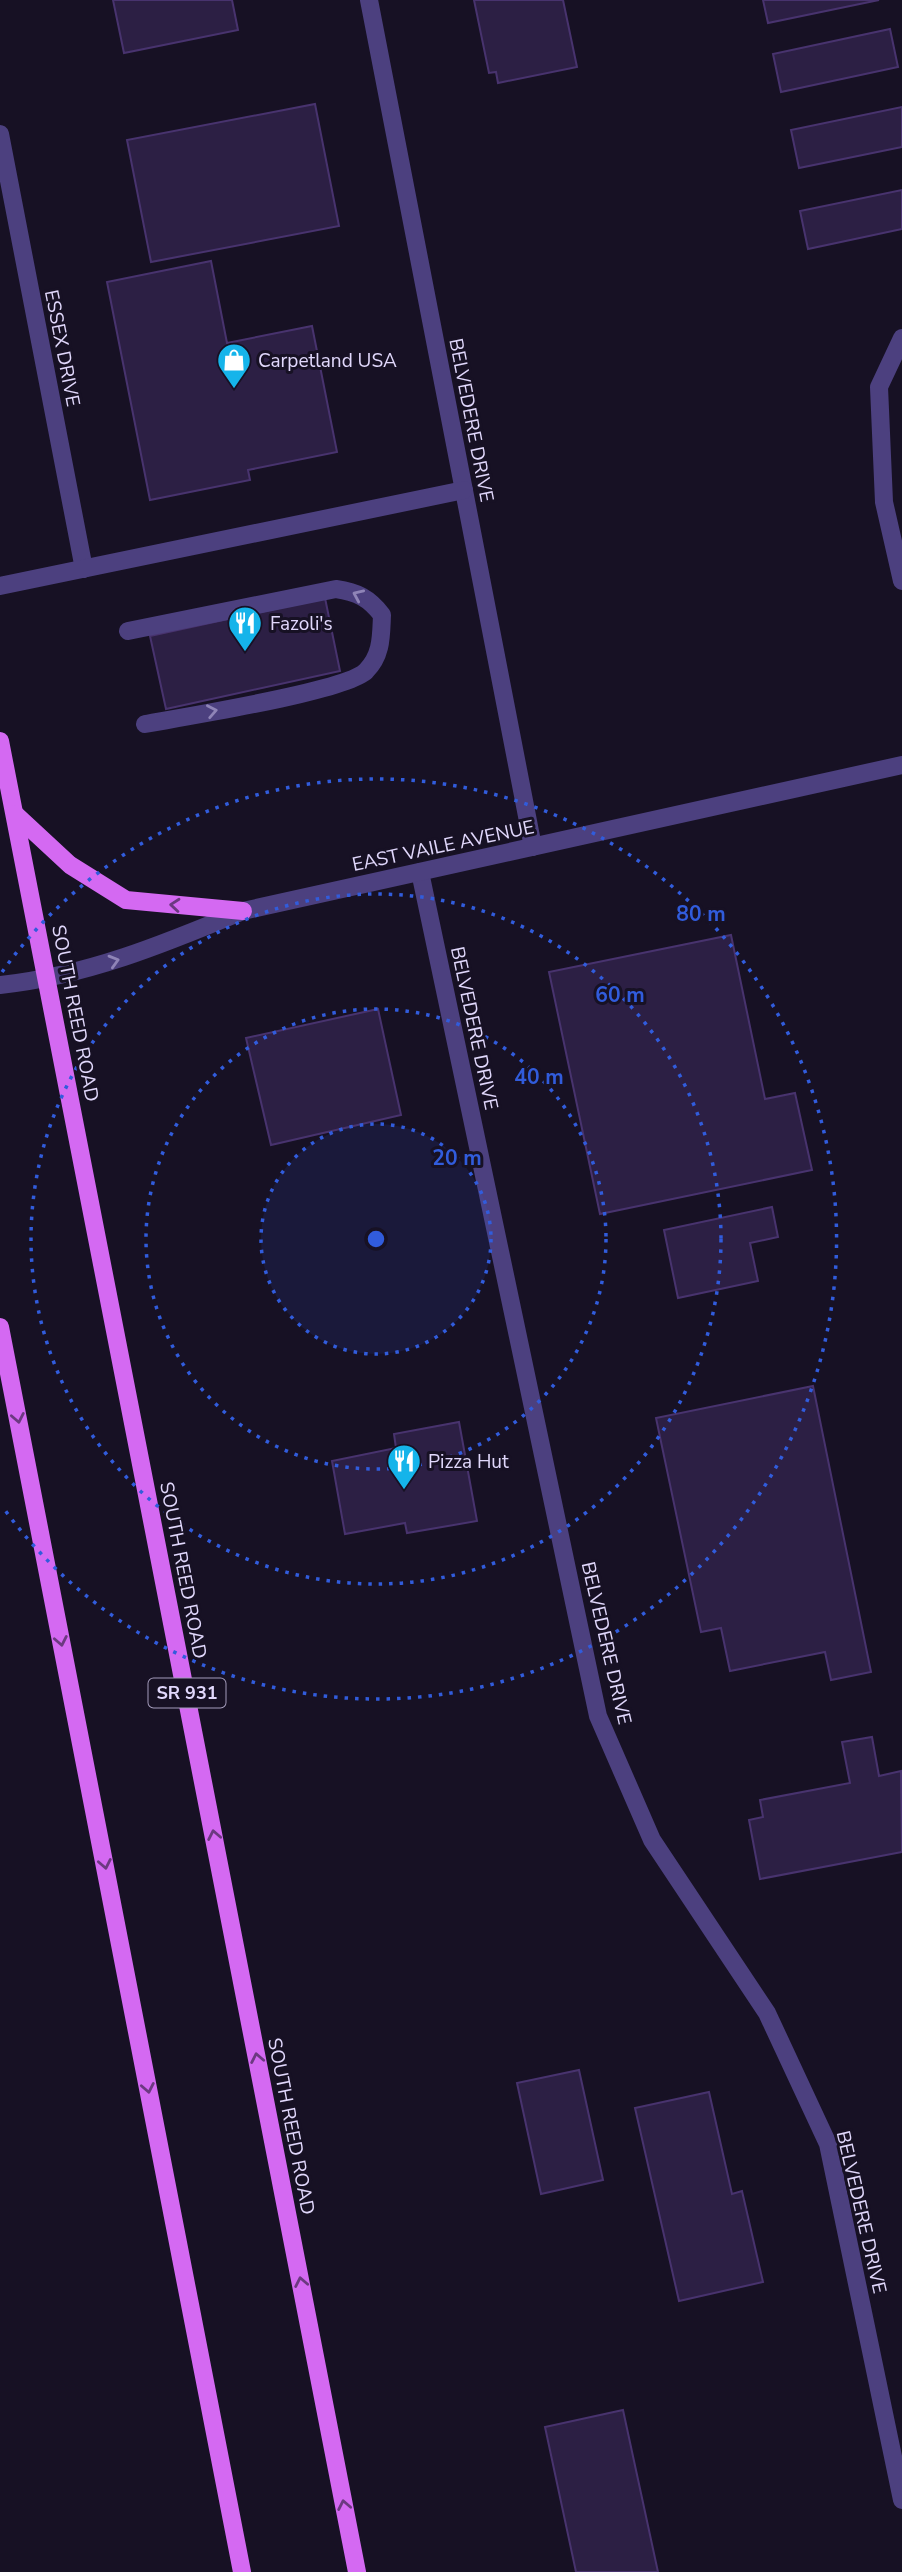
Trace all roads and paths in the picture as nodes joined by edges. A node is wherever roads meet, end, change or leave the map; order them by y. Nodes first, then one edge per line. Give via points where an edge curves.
1 (369, 0) edge
2 (0, 135) edge
3 (902, 338) edge
4 (464, 489) junction
5 (84, 569) junction
6 (902, 581) edge
7 (0, 586) edge
8 (128, 631) dead end
9 (145, 724) dead end
10 (0, 741) edge
11 (902, 765) edge
12 (15, 814) junction
13 (533, 847) junction
14 (420, 872) junction
15 (243, 911) junction
16 (48, 980) junction
17 (0, 985) edge
18 (0, 1327) edge
19 (902, 2500) edge
20 (242, 2572) edge
21 (357, 2572) edge

1 - 4 street, BELVEDERE DRIVE
2 - 5 street, ESSEX DRIVE
3 - 6 street via 878,387 884,502
4 - 5 street
4 - 13 street, BELVEDERE DRIVE
5 - 7 street
9 -> 8 street via 333,686 365,673 378,655 382,615 362,596 336,589
10 - 12 main road, SOUTH REED ROAD / SR 931
11 - 13 street, EAST VAILE AVENUE
15 -> 12 main road via 126,900 70,865
12 - 16 main road, SOUTH REED ROAD / SR 931
13 - 14 street, EAST VAILE AVENUE
14 - 15 street, EAST VAILE AVENUE
14 - 19 street, BELVEDERE DRIVE via 598,1717 652,1840 767,2013 828,2144
16 -> 15 street, EAST VAILE AVENUE via 140,954
16 - 17 street, EAST VAILE AVENUE
21 -> 16 main road, SOUTH REED ROAD / SR 931
18 -> 20 main road

